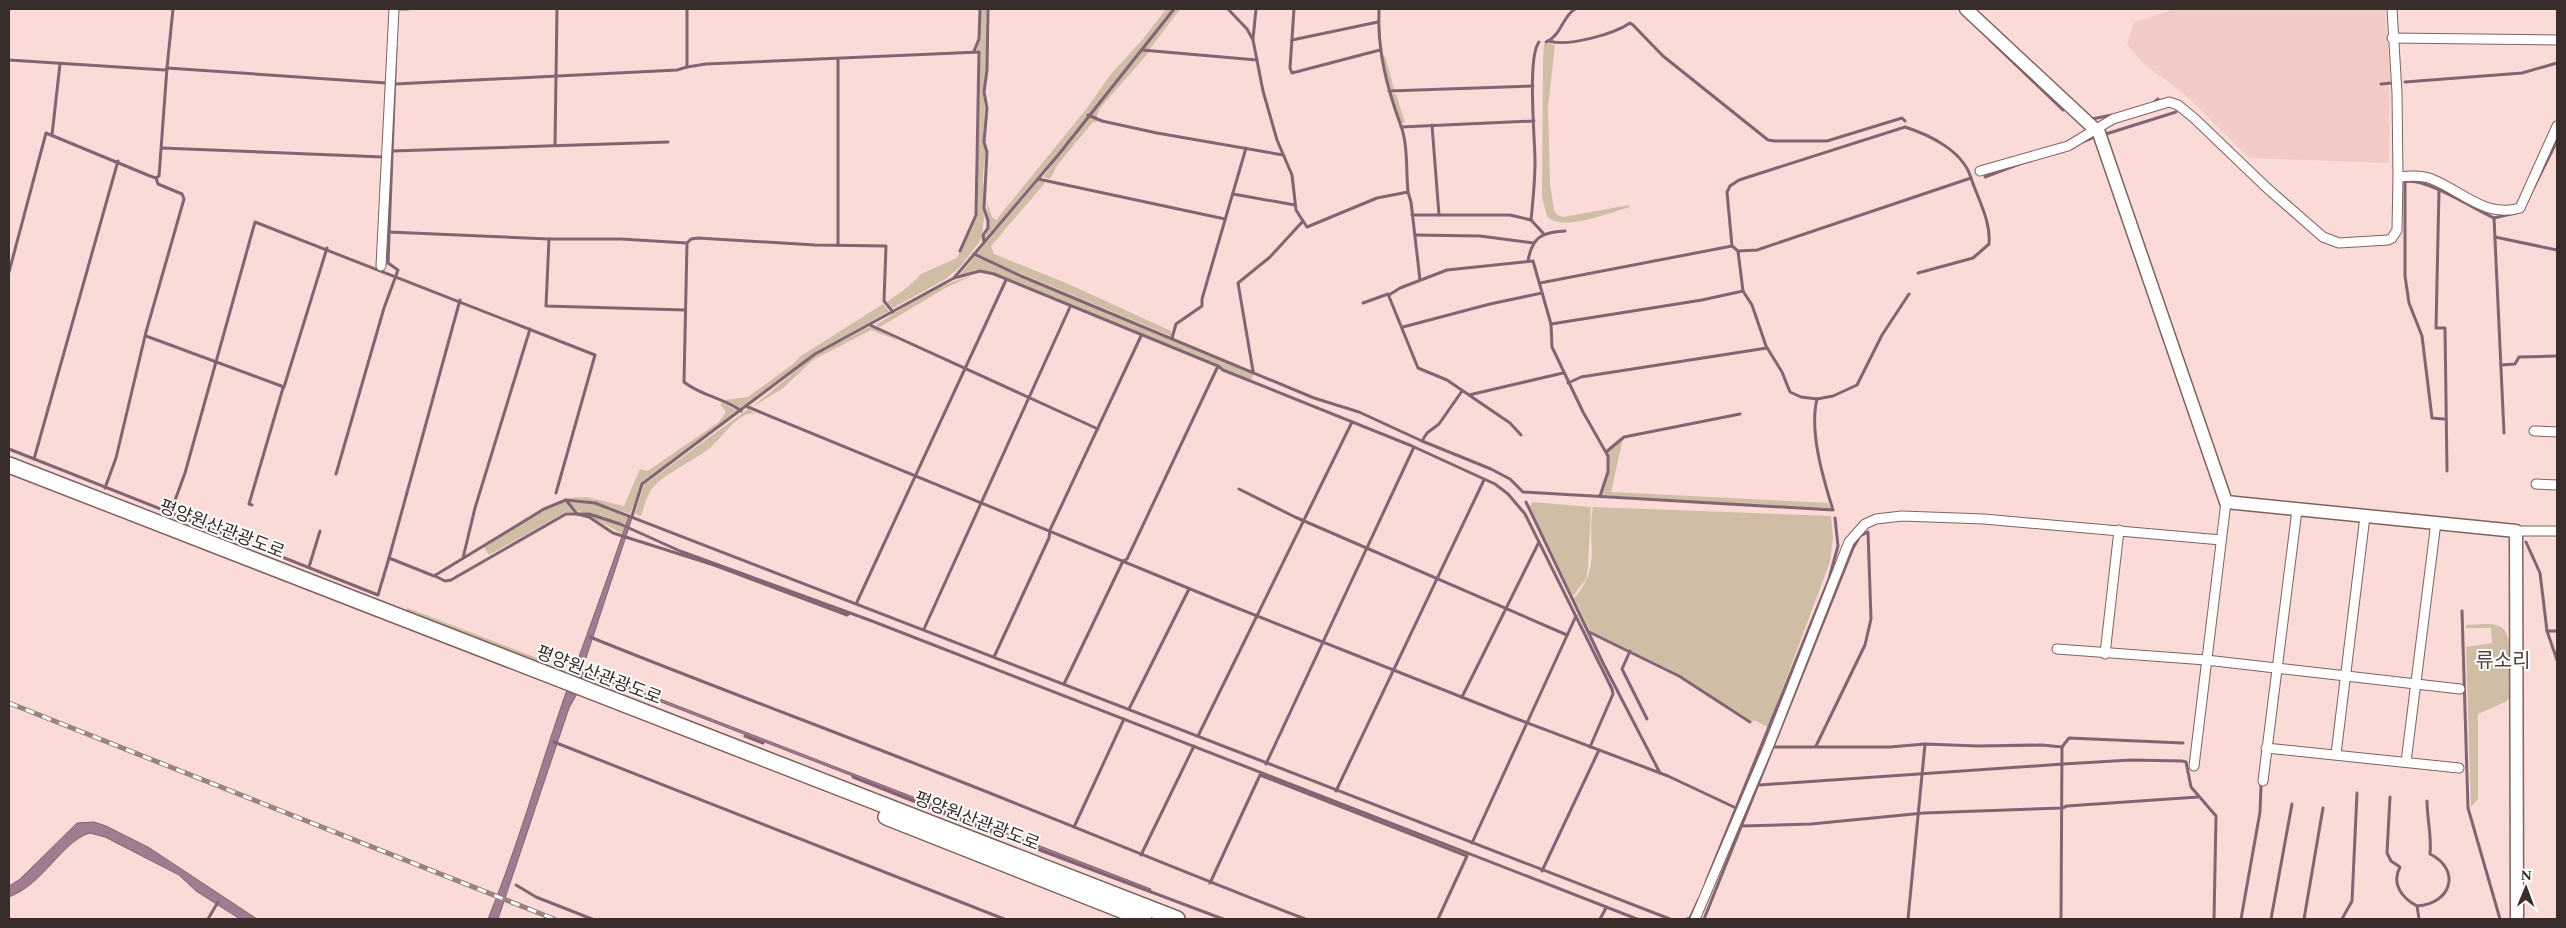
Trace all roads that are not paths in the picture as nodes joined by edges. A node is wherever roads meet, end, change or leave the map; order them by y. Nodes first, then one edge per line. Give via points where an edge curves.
1 (394, 9) edge
2 (1966, 9) edge
3 (2392, 9) edge
4 (2392, 38) junction
5 (2557, 40) edge
6 (2557, 126) edge
7 (2096, 129) junction
8 (1980, 171) dead end
9 (2398, 177) junction
10 (381, 266) dead end
11 (2534, 431) dead end
12 (2557, 432) edge
13 (9, 465) edge
14 (9, 475) edge
15 (2536, 484) dead end
16 (2557, 485) edge
17 (2226, 502) junction
18 (2296, 510) junction
19 (2365, 516) junction
20 (2436, 522) junction
21 (2119, 530) junction
22 (2516, 531) junction
23 (2557, 531) edge
24 (2221, 540) junction
25 (2057, 649) dead end
26 (2105, 654) junction
27 (2206, 660) junction
28 (2276, 669) junction
29 (2345, 676) junction
30 (2415, 684) junction
31 (561, 685) junction
32 (2460, 689) dead end
33 (584, 694) junction
34 (2266, 748) junction
35 (2336, 754) junction
36 (2406, 762) junction
37 (2194, 766) dead end
38 (2459, 768) dead end
39 (2263, 780) dead end
40 (1144, 919) edge
41 (1177, 919) edge
42 (1695, 919) edge
43 (2517, 919) edge

1 - 10 street
2 - 7 street
3 - 4 street
4 - 5 street
4 - 9 street via 2397,84
6 - 9 street via 2520,208 2488,208 2431,179 2416,175
7 - 8 street via 2068,146
7 - 9 street via 2168,102 2178,105 2304,221 2323,237 2339,243 2392,238 2397,230
7 - 17 street via 2104,142
11 - 12 street
13 - 31 highway, 평양원산관광도로
14 - 31 highway
15 - 16 street
17 - 18 street
17 - 24 street
18 - 19 street
18 - 28 street
19 - 20 street
19 - 29 street
20 - 22 street
20 - 30 street
21 - 24 street
21 - 26 street
21 - 42 street via 1902,516 1876,518 1861,528 1849,542 1769,745
22 - 23 street
22 - 43 street
24 - 27 street
25 - 26 street
26 - 27 street
27 - 28 street
27 - 37 street
28 - 29 street
28 - 34 street
29 - 30 street
29 - 35 street
30 - 32 street
30 - 36 street
31 - 33 highway, 평양원산관광도로
33 - 40 highway
33 - 41 highway, 평양원산관광도로
34 - 35 street
34 - 39 street
35 - 36 street
36 - 38 street

